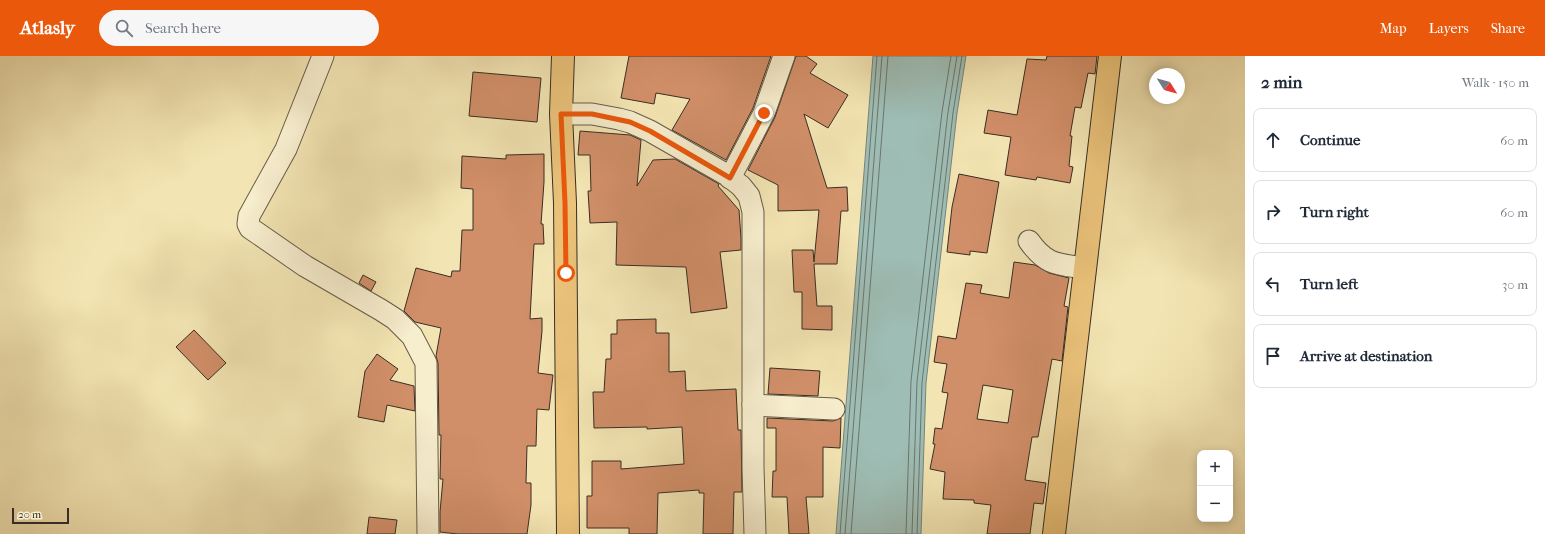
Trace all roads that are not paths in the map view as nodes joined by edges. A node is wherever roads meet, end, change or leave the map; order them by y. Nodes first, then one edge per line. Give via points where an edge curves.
1 (323, 56) edge
2 (563, 56) edge
3 (784, 56) edge
4 (1110, 56) edge
5 (561, 114) junction
6 (730, 178) junction
7 (1029, 241) dead end
8 (1084, 268) junction
9 (754, 405) junction
10 (834, 409) dead end
11 (428, 534) edge
12 (568, 534) edge
13 (755, 534) edge
14 (1054, 534) edge

1 - 11 street via 286,149 249,216 248,224 250,228 305,266 395,319 412,336 426,363
2 - 5 main road
3 - 6 street via 764,113
4 - 8 main road
5 - 6 street via 592,114 630,122
5 - 12 main road via 565,203
6 - 9 street via 749,196 753,212
7 - 8 street via 1041,256 1050,262
8 - 14 main road
9 - 10 street
9 - 13 street

